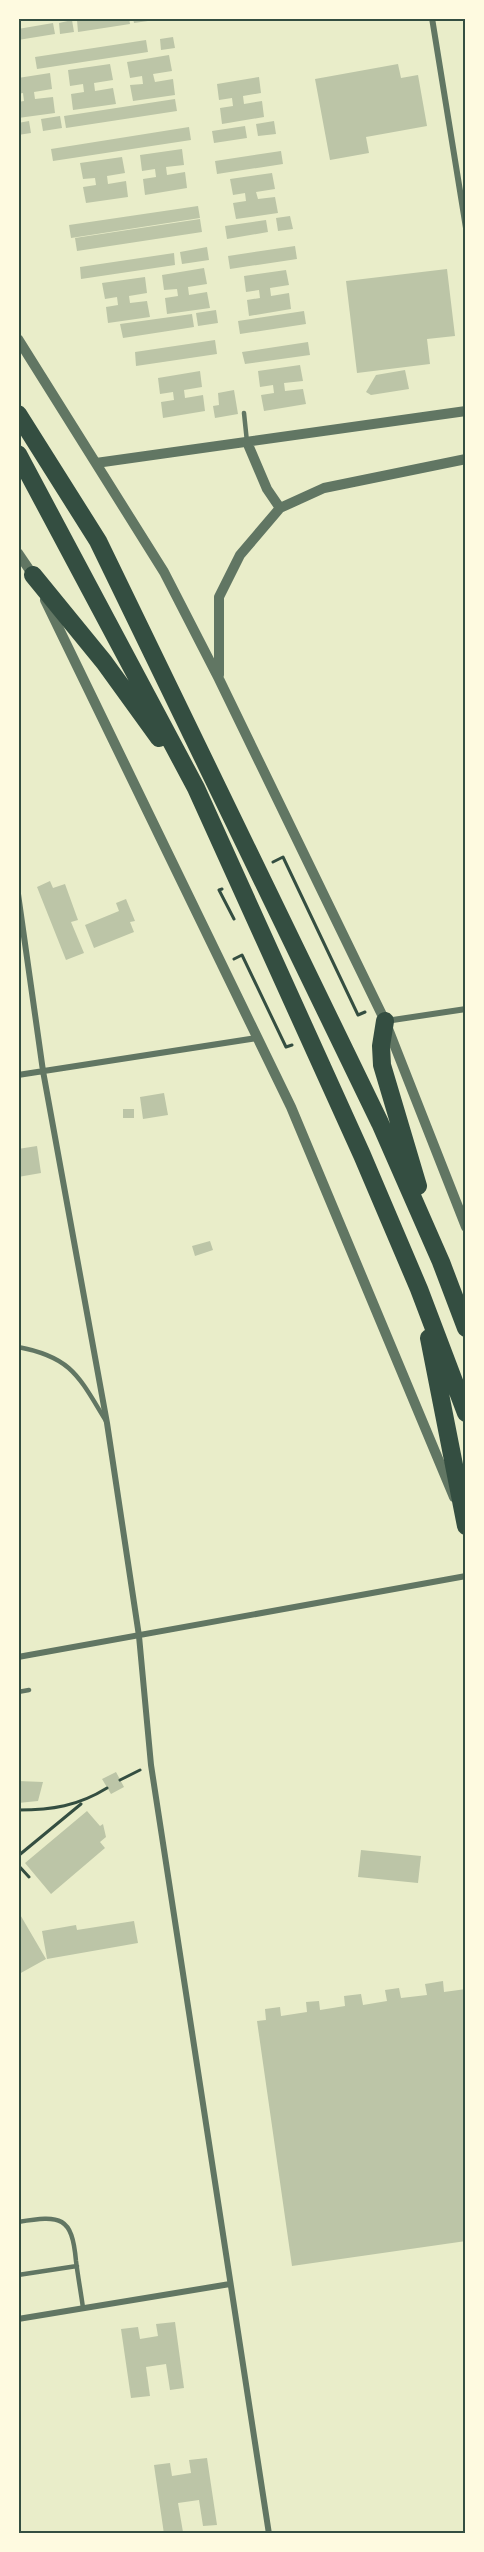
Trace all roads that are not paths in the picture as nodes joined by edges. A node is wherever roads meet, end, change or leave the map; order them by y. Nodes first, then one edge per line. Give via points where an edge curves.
1 (432, 18) edge
2 (466, 228) edge
3 (18, 339) edge
4 (466, 411) edge
5 (244, 413) dead end
6 (18, 414) edge
7 (247, 442) junction
8 (18, 454) edge
9 (466, 459) edge
10 (96, 463) junction
11 (280, 508) junction
12 (18, 553) edge
13 (33, 575) junction
14 (219, 679) junction
15 (196, 788) junction
16 (18, 894) edge
17 (466, 1009) edge
18 (385, 1021) junction
19 (257, 1038) junction
20 (43, 1071) junction
21 (18, 1075) edge
22 (466, 1227) edge
23 (441, 1262) junction
24 (419, 1289) junction
25 (466, 1328) edge
26 (18, 1347) edge
27 (466, 1413) edge
28 (107, 1423) junction
29 (466, 1526) edge
30 (466, 1576) edge
31 (139, 1636) junction
32 (18, 1658) edge
33 (29, 1690) dead end
34 (18, 1692) edge
35 (18, 2222) edge
36 (77, 2266) junction
37 (18, 2275) edge
38 (230, 2284) junction
39 (83, 2308) junction
40 (18, 2319) edge
41 (269, 2534) edge

1 - 2 street
3 - 10 street
4 - 7 street
5 - 7 lane
6 - 23 highway via 98,541 375,1112
7 - 10 street
7 - 11 street via 267,489
8 - 15 highway
9 - 11 street via 324,488
10 - 14 street via 164,572
11 - 14 street via 240,555 219,597
12 - 13 street
13 - 15 highway via 104,662
13 - 19 street
14 - 18 street
15 - 24 highway
16 - 20 street
17 - 18 street
18 - 22 street
18 - 23 highway via 382,1065
19 - 20 street
19 - 29 street via 291,1107
20 - 21 street
20 - 28 street
23 - 25 highway
24 - 27 highway
24 - 29 highway
26 - 28 lane via 44,1352 77,1374
28 - 31 street
30 - 31 street
31 - 32 street
31 - 38 street via 151,1765
33 - 34 lane
35 - 36 lane via 53,2218 65,2223 74,2235
36 - 37 lane
36 - 39 lane
38 - 39 street
38 - 41 street
39 - 40 street

